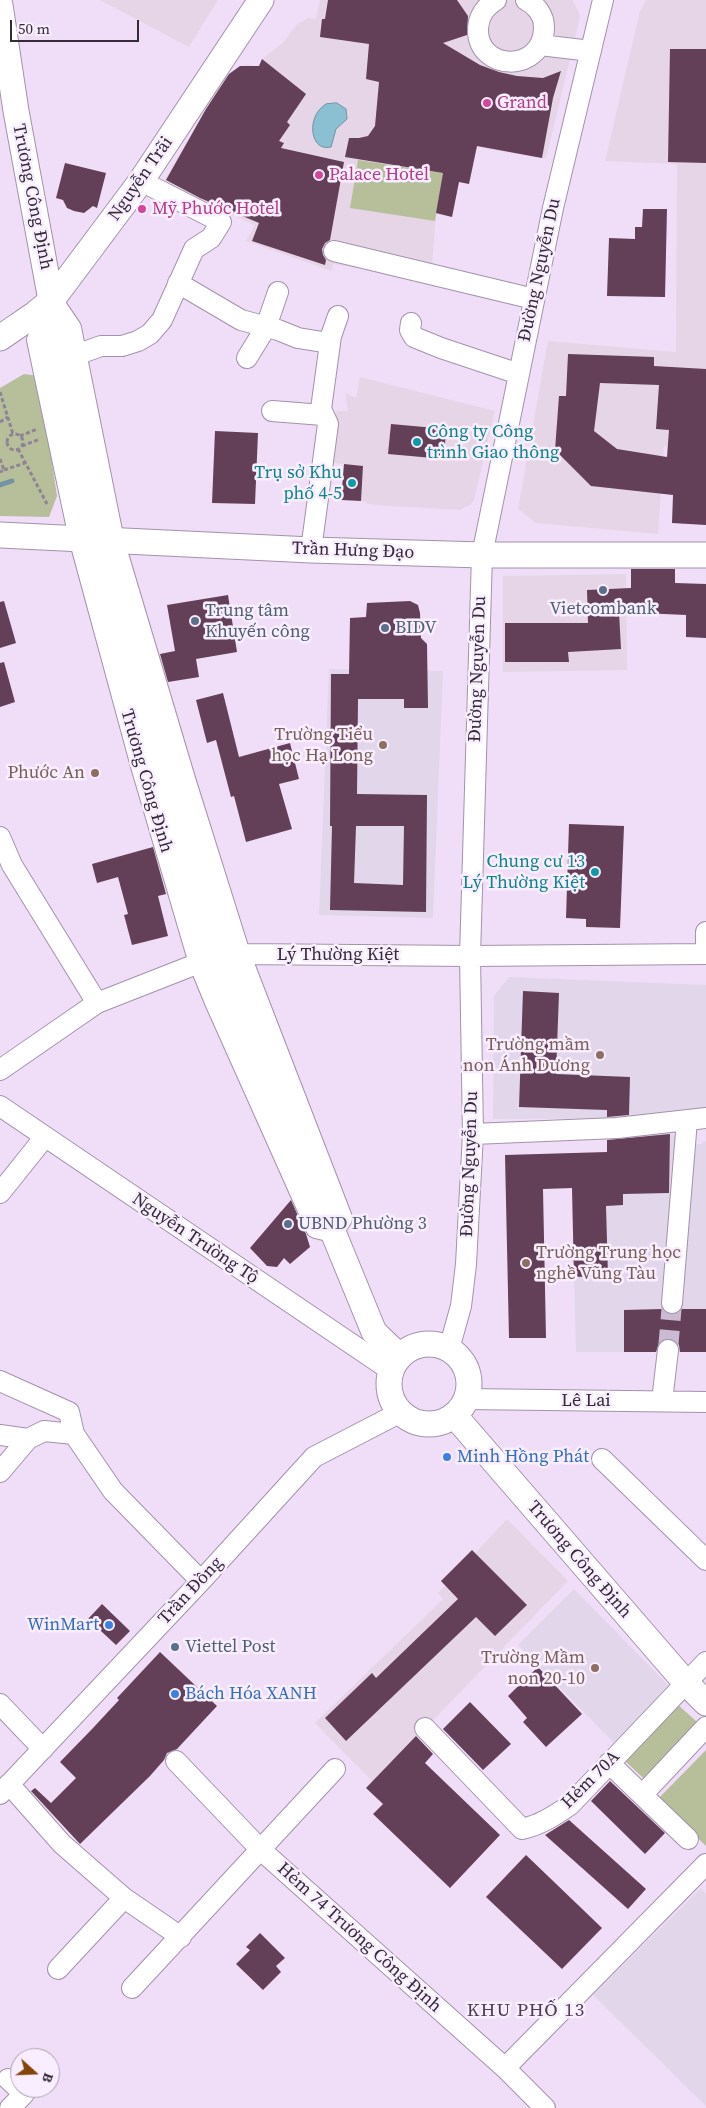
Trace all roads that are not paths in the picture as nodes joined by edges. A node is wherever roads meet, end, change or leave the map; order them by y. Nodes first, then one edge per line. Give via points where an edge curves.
1 (261, 0) edge
2 (496, 0) edge
3 (526, 0) edge
4 (603, 0) edge
5 (0, 5) edge
6 (540, 45) junction
7 (591, 51) junction
8 (142, 181) junction
9 (334, 251) dead end
10 (178, 283) junction
11 (278, 292) dead end
12 (534, 299) junction
13 (52, 300) junction
14 (338, 316) dead end
15 (411, 323) dead end
16 (266, 327) junction
17 (0, 338) edge
18 (330, 343) junction
19 (76, 355) junction
20 (247, 358) dead end
21 (519, 374) junction
22 (272, 411) dead end
23 (323, 414) junction
24 (0, 535) edge
25 (96, 539) junction
26 (311, 550) junction
27 (482, 555) junction
28 (706, 555) edge
29 (0, 837) edge
30 (706, 932) edge
31 (706, 954) edge
32 (470, 956) junction
33 (219, 958) junction
34 (97, 1003) junction
35 (0, 1070) edge
36 (0, 1106) edge
37 (696, 1119) edge
38 (474, 1134) junction
39 (44, 1138) junction
40 (0, 1194) edge
41 (672, 1303) tunnel mouth
42 (450, 1349) junction
43 (668, 1350) tunnel mouth
44 (395, 1363) junction
45 (0, 1381) edge
46 (662, 1401) junction
47 (706, 1402) edge
48 (460, 1407) junction
49 (400, 1412) junction
50 (74, 1434) junction
51 (0, 1435) edge
52 (28, 1439) junction
53 (602, 1459) dead end
54 (0, 1472) edge
55 (706, 1560) edge
56 (201, 1581) junction
57 (706, 1662) edge
58 (686, 1683) junction
59 (706, 1703) edge
60 (0, 1704) edge
61 (706, 1727) edge
62 (425, 1728) dead end
63 (43, 1749) junction
64 (176, 1761) dead end
65 (609, 1763) junction
66 (335, 1769) dead end
67 (4, 1789) edge
68 (643, 1794) junction
69 (688, 1838) dead end
70 (261, 1850) junction
71 (706, 1864) edge
72 (124, 1898) junction
73 (181, 1936) junction
74 (58, 1969) dead end
75 (132, 1988) dead end
76 (505, 2068) junction
77 (8, 2079) dead end
78 (10, 2108) edge
79 (545, 2108) edge

1 - 8 main road, Nguyễn Trãi
2 - 6 street via 482,13 479,22 478,34 488,54 510,62 522,60 532,55
3 - 6 street via 540,12 544,23
4 - 7 street, Đường Nguyễn Du
5 - 13 main road, Trương Công Định via 16,111
6 - 7 street
7 - 12 street, Đường Nguyễn Du
8 - 10 street via 221,222 211,238 194,249
8 - 13 main road, Nguyễn Trãi
9 - 12 street
10 - 16 street via 241,320
10 - 19 street via 162,320 150,334 122,346 102,346
11 - 16 street
12 - 21 street, Đường Nguyễn Du
13 - 17 main road, Nguyễn Trãi
13 - 19 street, Trương Công Định via 71,328
13 - 25 main road, Trương Công Định
14 - 18 street
15 - 21 street via 414,337
16 - 18 street via 298,338
16 - 20 street
18 - 23 street
19 - 25 street, Trương Công Định
21 - 27 street, Đường Nguyễn Du
22 - 23 street
23 - 26 street via 328,424 326,448
24 - 25 main road, Trần Hưng Đạo
25 - 26 main road, Trần Hưng Đạo
25 - 33 main road, Trương Công Định
26 - 27 main road, Trần Hưng Đạo
27 - 28 main road, Trần Hưng Đạo
27 - 32 street, Đường Nguyễn Du
29 - 34 street via 12,865
30 - 31 street
31 - 32 street, Lý Thường Kiệt
32 - 33 street, Lý Thường Kiệt
32 - 38 street, Đường Nguyễn Du
33 - 34 street, Lý Thường Kiệt
33 - 44 main road, Trương Công Định via 374,1332
34 - 35 street, Lý Thường Kiệt
36 - 39 street, Nguyễn Trường Tộ
37 - 38 street via 617,1128
37 - 41 street
38 - 42 street, Đường Nguyễn Du via 466,1264 461,1306
39 - 40 street
39 - 44 street, Nguyễn Trường Tộ
42 - 44 main road via 434,1344 418,1345
42 - 48 main road via 465,1366 468,1377 469,1388
43 - 46 street
44 - 49 main road via 388,1388
45 - 50 street via 69,1412
46 - 47 street, Lê Lai
46 - 48 street, Lê Lai
48 - 49 main road via 446,1421 426,1425 416,1423
48 - 58 main road, Trương Công Định
49 - 56 street, Trần Đồng via 314,1457
50 - 52 street via 44,1431
50 - 56 street via 113,1491
51 - 52 street
52 - 54 street
53 - 55 street
56 - 63 street, Trần Đồng
57 - 58 street, Hẻm 70A
58 - 59 main road, Trương Công Định
58 - 65 street, Hẻm 70A
60 - 63 street
61 - 68 street
62 - 65 street, Hẻm 70A via 522,1829 552,1817 570,1805
63 - 67 street, Trần Đồng
64 - 70 street, Hẻm 74 Trương Công Định
65 - 68 street
66 - 70 street
67 - 72 street
68 - 69 street
70 - 73 street
70 - 76 street, Hẻm 74 Trương Công Định
71 - 76 street
72 - 73 street
72 - 74 street
73 - 75 street
76 - 79 street, Hẻm 74 Trương Công Định
77 - 78 street via 24,2094

